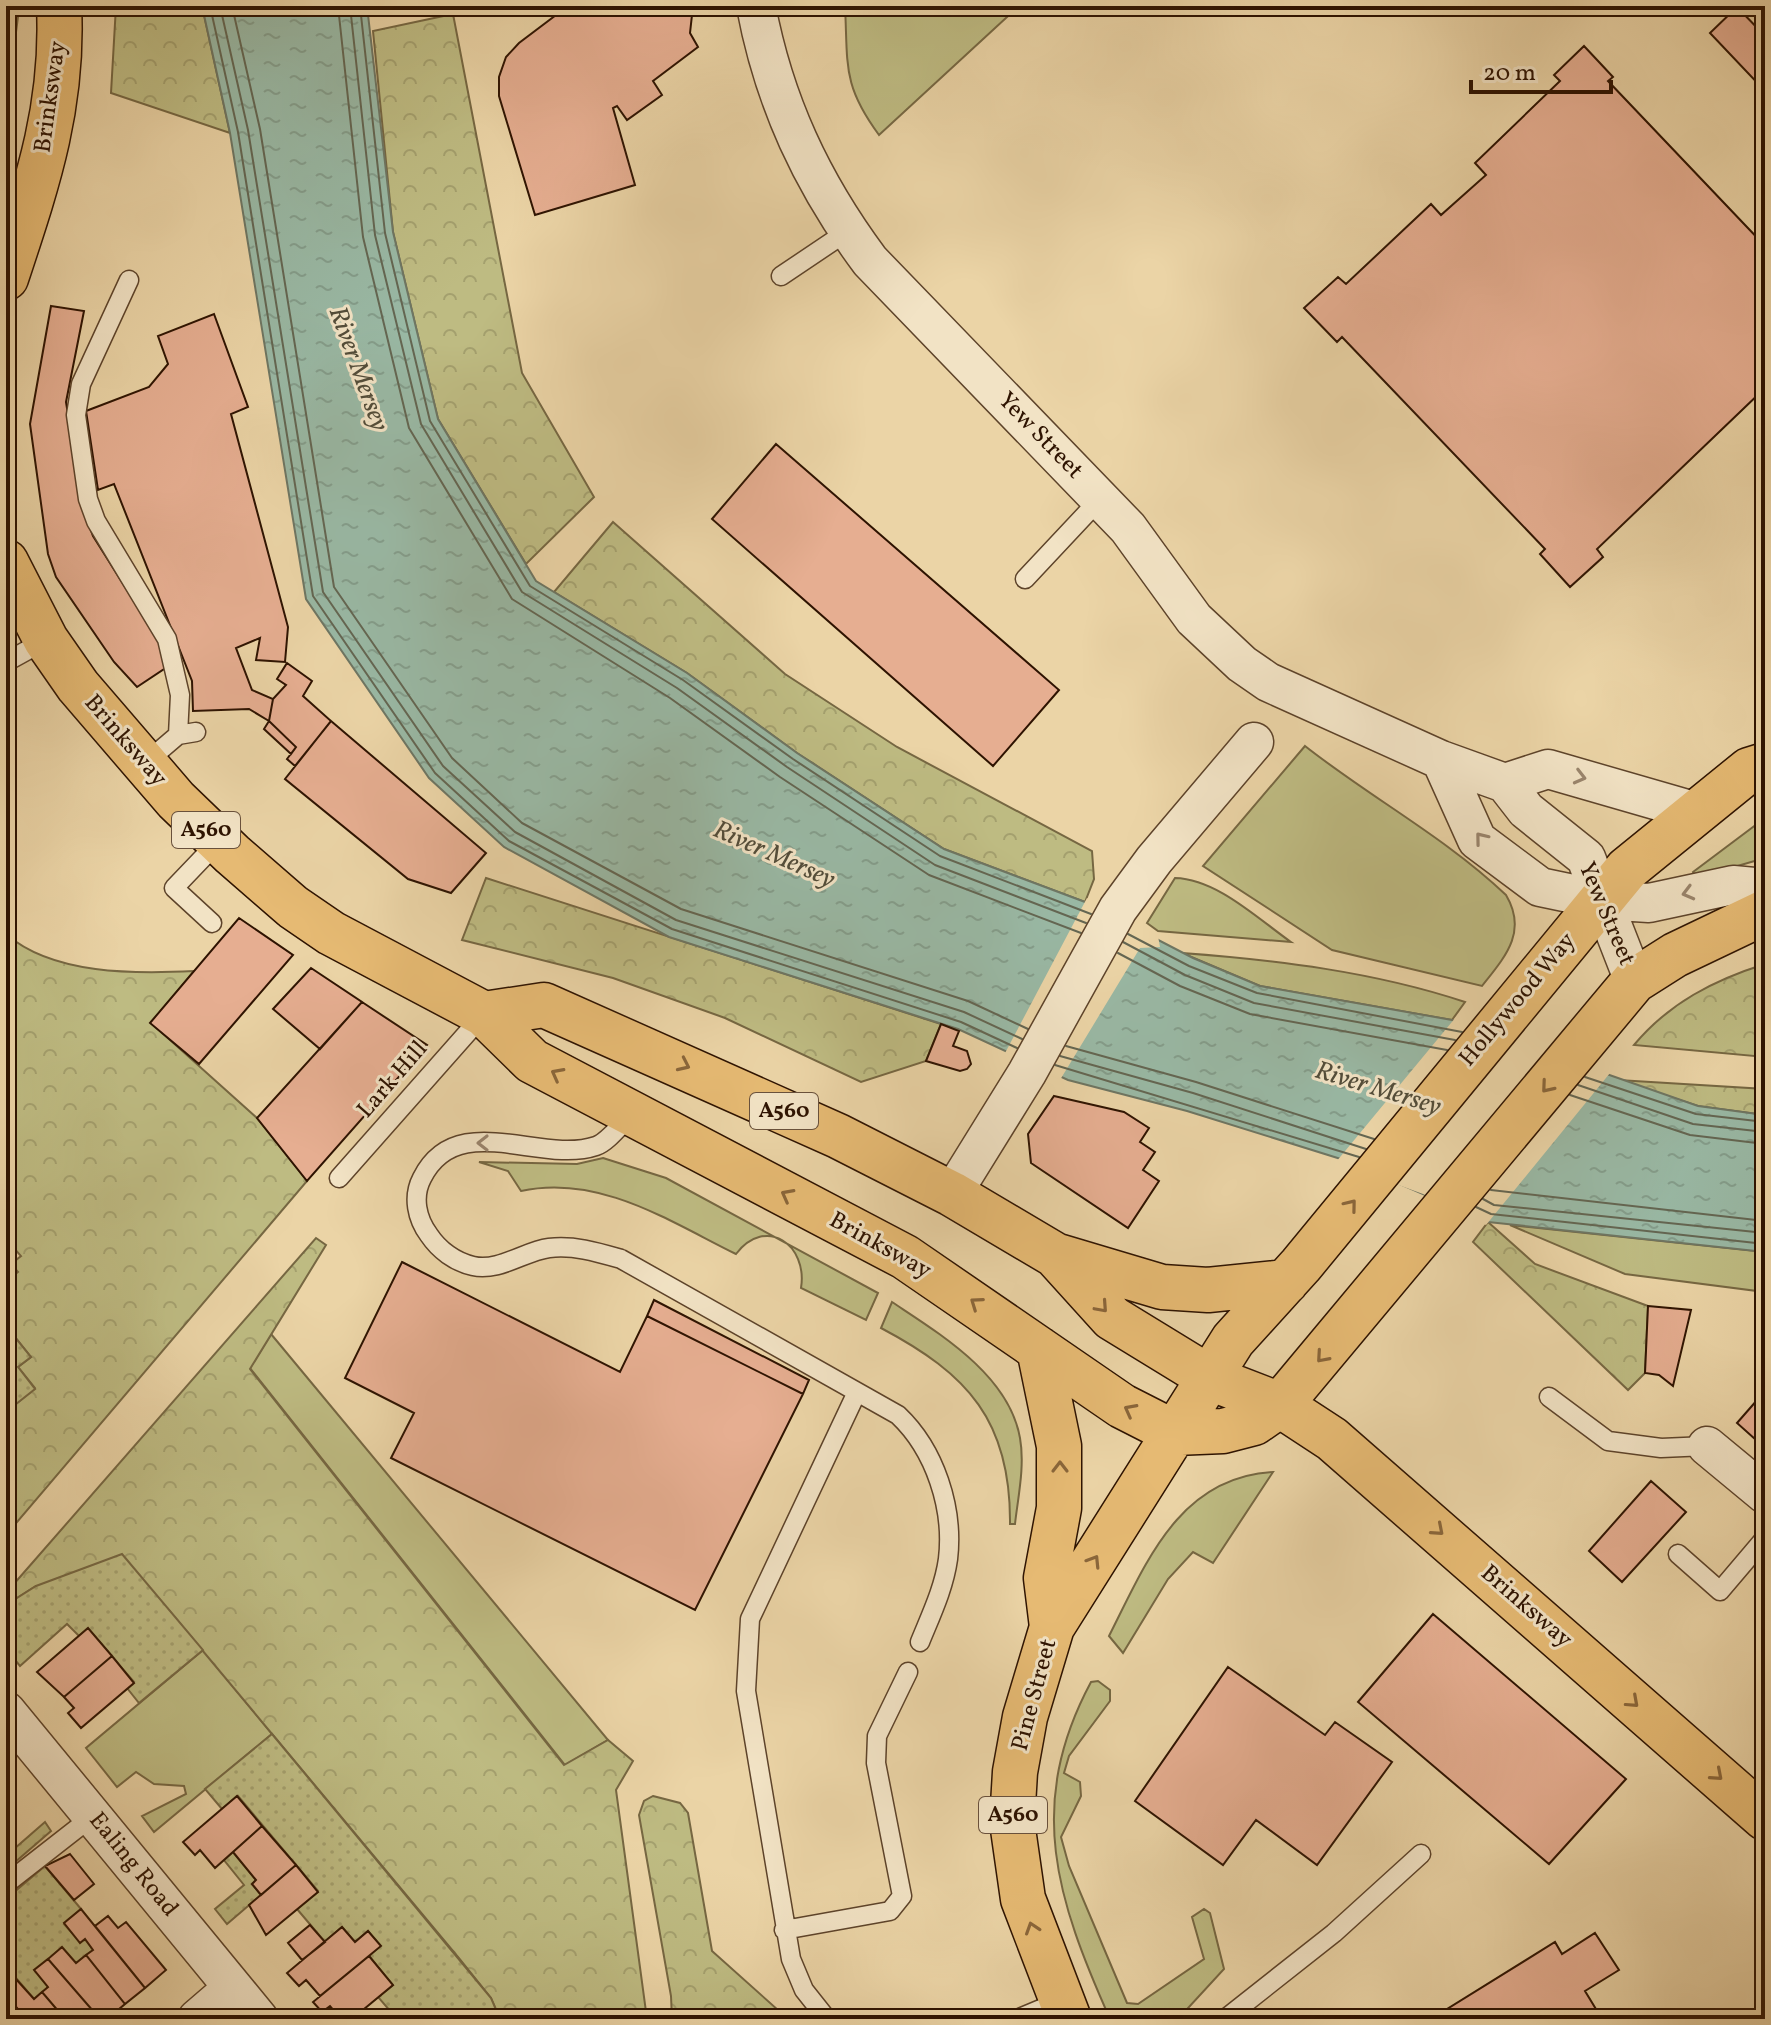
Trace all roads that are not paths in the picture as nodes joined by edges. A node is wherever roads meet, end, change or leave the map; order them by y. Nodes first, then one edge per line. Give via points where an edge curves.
1 (59, 6) edge
2 (756, 6) edge
3 (848, 231) junction
4 (781, 276) dead end
5 (6, 278) edge
6 (129, 280) dead end
7 (1100, 499) junction
8 (6, 562) edge
9 (1025, 579) dead end
10 (46, 640) junction
11 (6, 662) edge
12 (1254, 742) dead end
13 (1441, 760) junction
14 (1760, 762) edge
15 (144, 764) junction
16 (1505, 783) junction
17 (1697, 812) junction
18 (218, 842) junction
19 (1765, 888) edge
20 (1602, 900) junction
21 (1765, 912) edge
22 (212, 923) dead end
23 (1634, 981) junction
24 (484, 1014) junction
25 (632, 1114) junction
26 (339, 1178) dead end
27 (952, 1194) junction
28 (1055, 1255) junction
29 (1294, 1273) junction
30 (1039, 1349) junction
31 (1210, 1378) junction
32 (857, 1392) junction
33 (1549, 1397) dead end
34 (1280, 1405) junction
35 (1175, 1433) junction
36 (1707, 1446) joint
37 (1765, 1494) edge
38 (1765, 1538) edge
39 (1678, 1554) dead end
40 (1052, 1627) junction
41 (920, 1642) dead end
42 (908, 1672) dead end
43 (6, 1711) edge
44 (93, 1816) junction
45 (1765, 1818) edge
46 (1421, 1854) dead end
47 (6, 1884) edge
48 (784, 1930) junction
49 (233, 1988) junction
50 (1065, 2010) edge
51 (197, 2019) edge
52 (259, 2019) edge
53 (827, 2019) edge
54 (1017, 2019) edge
55 (1225, 2019) edge

1 - 5 main road, Brinksway via 57,94 49,143
2 - 3 street, Yew Street via 787,123
3 - 4 lane
3 - 7 street, Yew Street via 870,261
6 - 15 lane via 81,384 76,415 96,521 167,639 180,695 187,733
7 - 9 lane
7 - 13 street, Yew Street via 1128,528 1194,619 1242,664 1268,682
8 - 10 main road, Brinksway / A560
10 - 11 lane
10 - 15 main road, Brinksway / A560 via 108,725
12 - 27 street via 1118,909
13 - 16 street, Yew Street
20 -> 13 street, Yew Street via 1540,887 1477,840
14 - 17 main road, Hollywood Way
15 - 18 main road, Brinksway / A560
16 -> 17 street via 1548,769
16 - 20 street, Yew Street via 1526,810 1586,858
17 - 20 main road, Hollywood Way via 1627,869
18 - 22 lane via 174,888
18 - 24 main road, Brinksway / A560 via 331,933
19 -> 20 street via 1733,885 1649,903
20 - 23 street, Yew Street
29 -> 20 main road, Hollywood Way
21 - 23 main road
23 -> 34 main road
25 -> 24 main road, Brinksway / A560 via 532,1061
24 - 26 lane, Lark Hill
24 -> 27 main road, Brinksway / A560 via 544,1005 824,1129
30 -> 25 main road, Brinksway / A560 via 905,1257
25 -> 32 lane via 597,1146 465,1143 448,1150 426,1170 416,1199 425,1230 445,1254 474,1267 548,1248 584,1248 621,1259
27 - 28 main road, Brinksway / A560
28 - 29 main road via 1162,1287 1208,1290
28 -> 31 main road, Brinksway / A560 via 1112,1318
29 - 31 main road, Hollywood Way via 1233,1340
35 -> 30 main road, Brinksway / A560 via 1122,1406
40 -> 30 main road, A560 via 1046,1578 1059,1508 1059,1446
31 - 34 main road, Brinksway / A560
31 - 35 main road, Pine Street / A560
32 - 41 lane via 915,1431 940,1489 948,1557
32 - 48 lane via 750,1619 746,1691
33 - 36 lane via 1608,1441 1661,1448
34 - 35 main road, Brinksway / A560 via 1254,1423 1223,1431
34 -> 45 main road, Brinksway / A560 via 1332,1439
40 -> 35 main road, Pine Street / A560
36 - 37 street
38 - 39 lane via 1720,1591
50 -> 40 main road, Pine Street / A560 via 1023,1899 1012,1822 1025,1717
42 - 48 lane via 877,1736 876,1763 902,1896 890,1911
43 - 44 street, Ealing Road
44 - 47 lane
44 - 49 street, Ealing Road
46 - 55 lane via 1334,1933
48 - 53 lane via 797,1976
49 - 51 street
49 - 52 street, Ealing Road
50 - 54 lane

